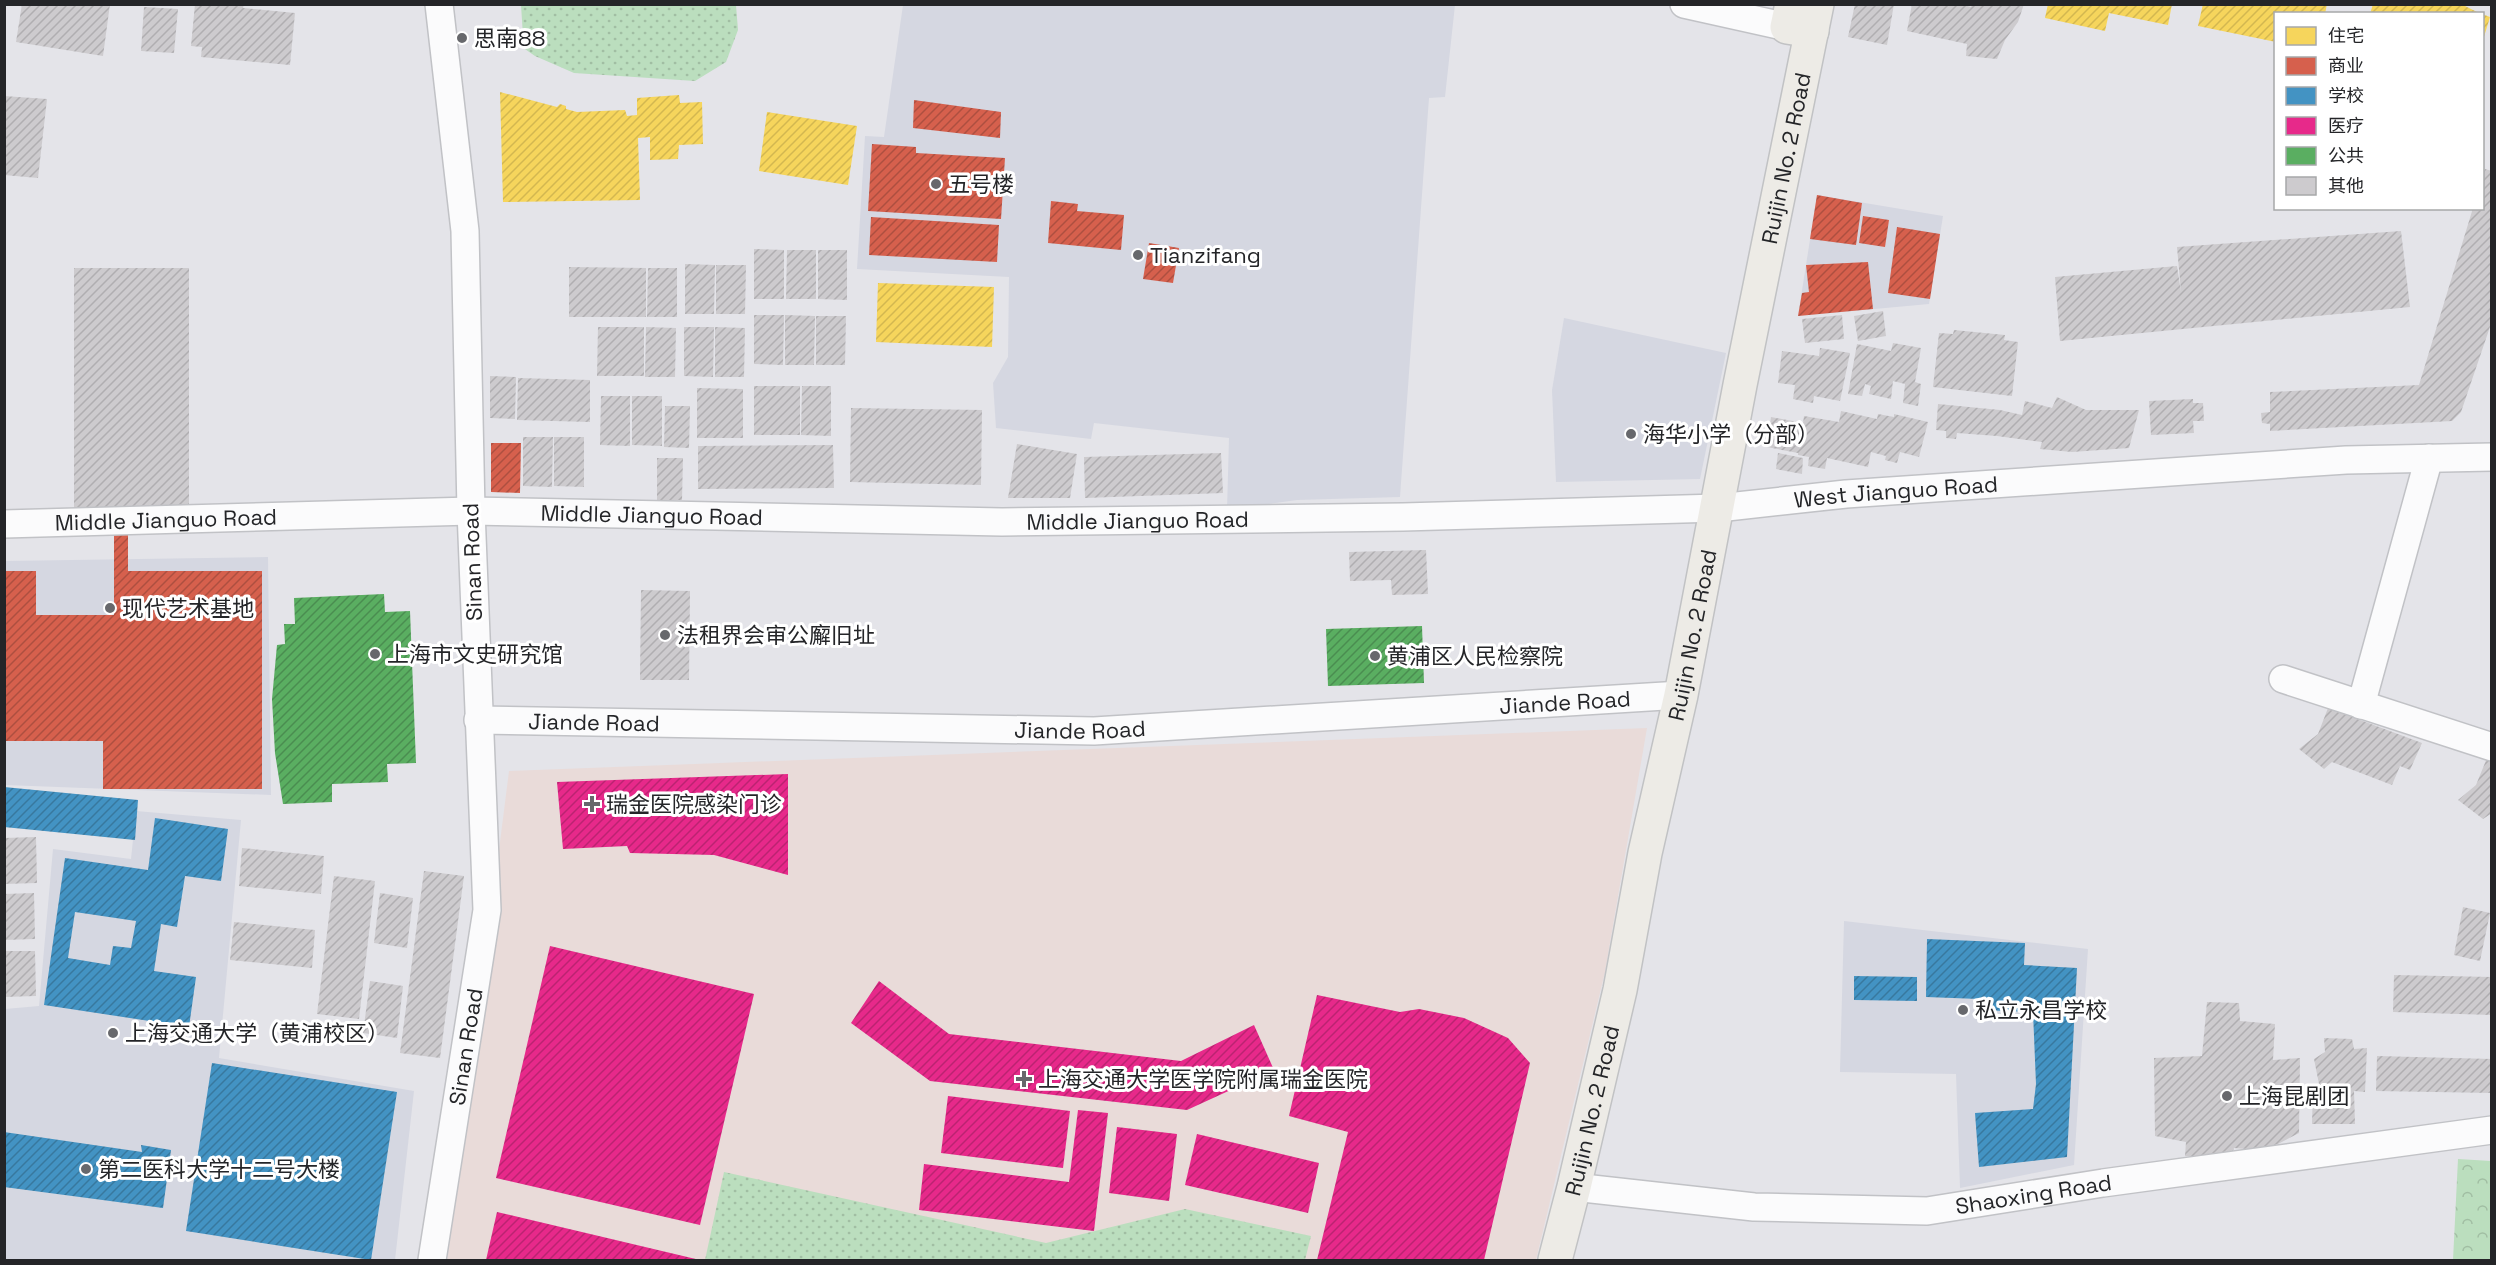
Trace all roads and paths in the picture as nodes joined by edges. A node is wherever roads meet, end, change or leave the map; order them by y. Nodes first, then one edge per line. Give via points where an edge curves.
1 (439, 4) edge
2 (1684, 4) edge
3 (1802, 17) edge
4 (2492, 457) edge
5 (2429, 458) junction
6 (1718, 508) junction
7 (471, 511) junction
8 (1300, 518) joint
9 (4, 524) edge
10 (2283, 679) dead end
11 (1681, 695) junction
12 (2361, 705) junction
13 (478, 720) junction
14 (2492, 747) edge
15 (2492, 1130) edge
16 (1574, 1187) junction
17 (432, 1260) edge
18 (1555, 1260) edge

1 - 7 street, Sinan Road via 465,231
2 - 3 street
3 - 6 main road, Ruijin No. 2 Road
4 - 5 street, West Jianguo Road
5 - 6 street, West Jianguo Road via 2346,460 1858,493
5 - 12 street
6 - 8 street, West Jianguo Road
6 - 11 main road, Ruijin No. 2 Road
7 - 8 street, Middle Jianguo Road via 1002,522
7 - 9 street, Middle Jianguo Road
7 - 13 street, Sinan Road
10 - 12 street
11 - 13 street, Jiande Road via 1094,731
11 - 16 main road, Ruijin No. 2 Road via 1645,853 1620,990
12 - 14 street
13 - 17 street, Sinan Road via 487,910
15 - 16 street, Shaoxing Road via 1927,1211 1754,1207
16 - 18 main road, Ruijin No. 2 Road

